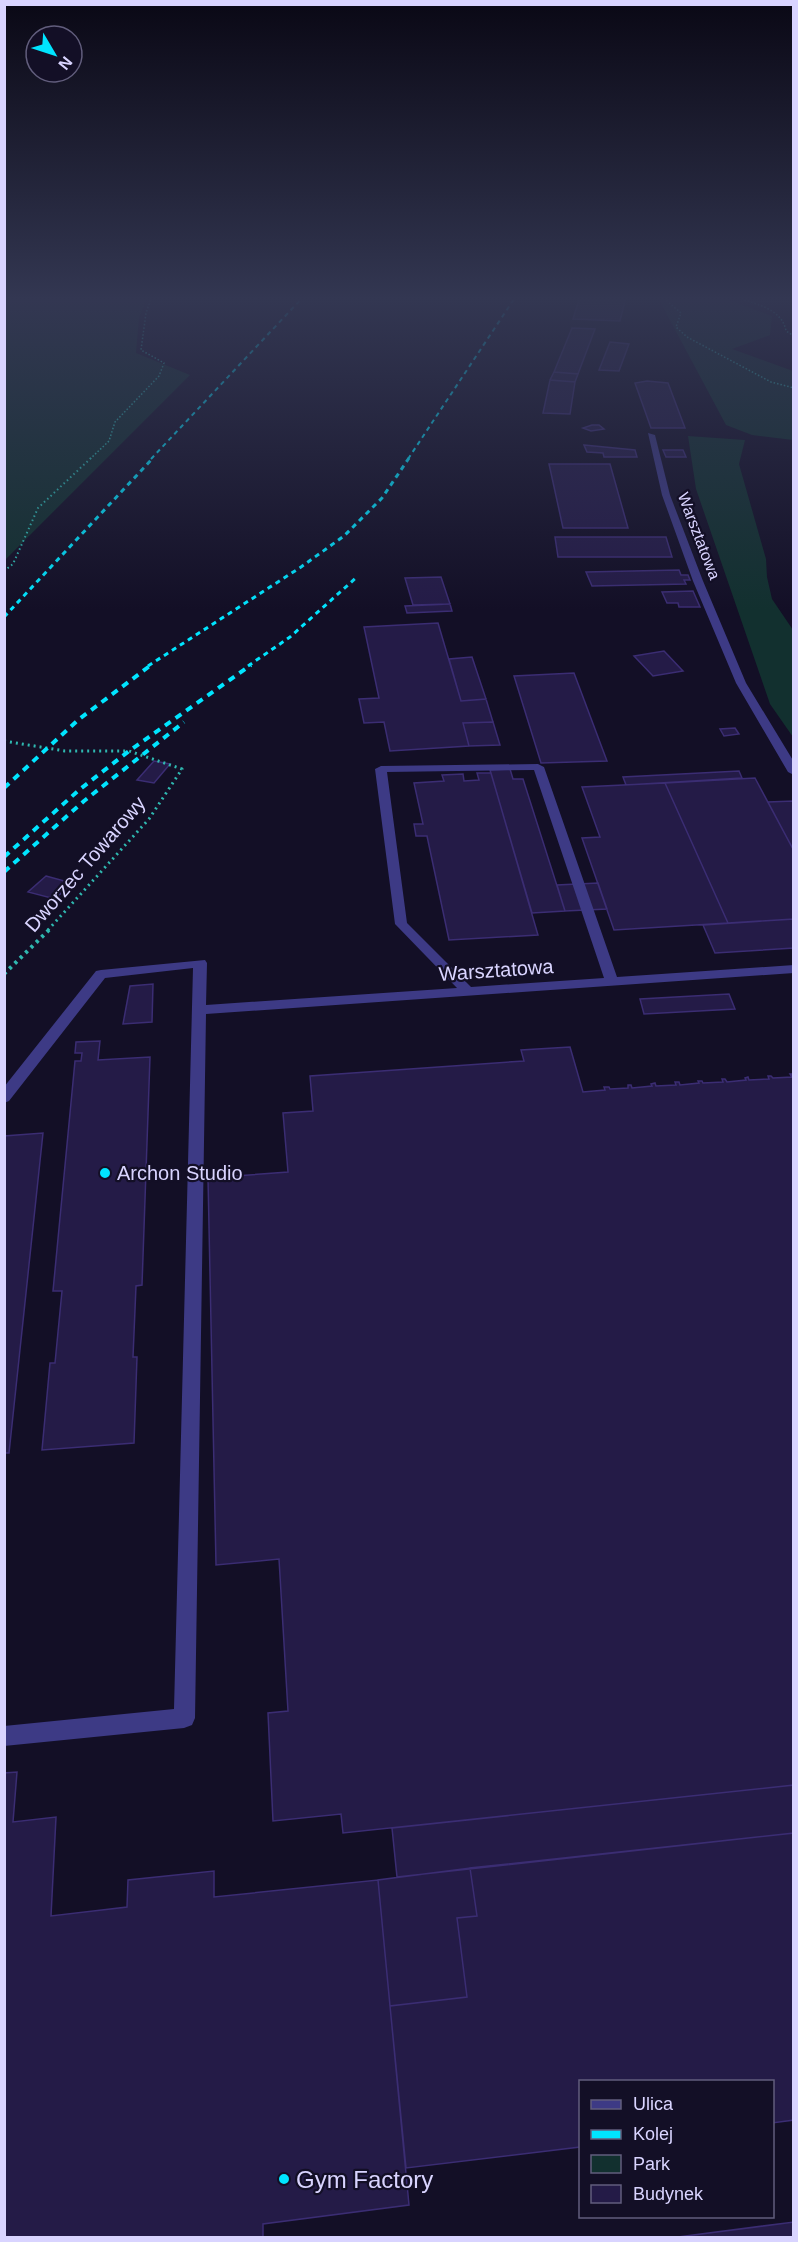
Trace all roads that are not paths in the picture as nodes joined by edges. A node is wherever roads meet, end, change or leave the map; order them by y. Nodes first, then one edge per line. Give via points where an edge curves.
1 (651, 435) dead end
2 (794, 772) edge
3 (794, 969) edge
4 (612, 981) junction
5 (467, 991) junction
6 (201, 1010) junction
7 (4, 1098) edge
8 (4, 1737) edge

1 - 2 street, Warsztatowa via 666,495 737,673
3 - 4 street, Warsztatowa
4 - 5 street, Warsztatowa
4 - 5 street via 538,767 381,769 400,924
5 - 6 street, Warsztatowa
6 - 7 street via 200,963 101,974
6 - 8 street via 184,1718

